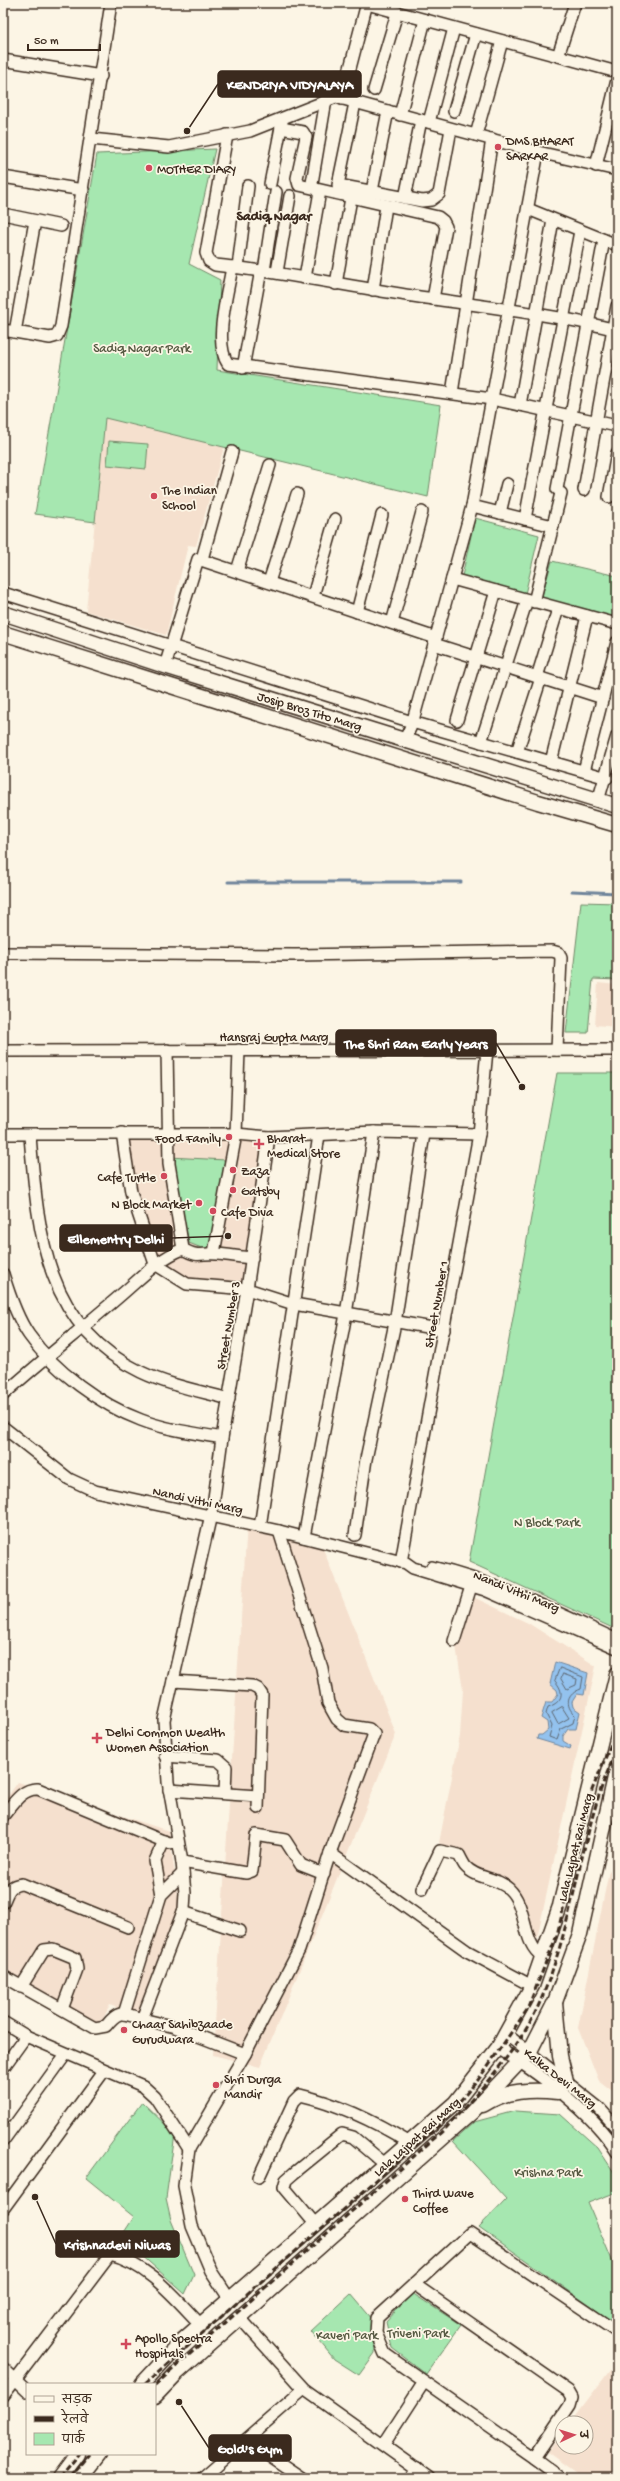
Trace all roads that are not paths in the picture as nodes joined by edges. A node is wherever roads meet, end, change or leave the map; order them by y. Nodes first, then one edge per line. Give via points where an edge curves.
1 (111, 3) edge
2 (405, 3) edge
3 (575, 3) edge
4 (367, 4) edge
5 (399, 13) junction
6 (425, 20) junction
7 (454, 28) junction
8 (476, 34) junction
9 (502, 41) junction
10 (558, 56) junction
11 (3, 60) edge
12 (617, 72) edge
13 (101, 76) junction
14 (617, 83) edge
15 (374, 90) dead end
16 (342, 99) junction
17 (326, 100) junction
18 (355, 102) junction
19 (454, 111) dead end
20 (388, 112) junction
21 (400, 114) junction
22 (425, 121) junction
23 (282, 123) junction
24 (451, 129) junction
25 (227, 135) junction
26 (476, 135) junction
27 (91, 139) junction
28 (492, 140) junction
29 (538, 152) junction
30 (596, 166) junction
31 (617, 170) edge
32 (3, 177) edge
33 (248, 186) dead end
34 (316, 189) junction
35 (83, 190) junction
36 (372, 191) junction
37 (290, 196) dead end
38 (351, 198) junction
39 (406, 198) junction
40 (386, 206) junction
41 (528, 209) junction
42 (3, 214) edge
43 (553, 220) junction
44 (35, 221) junction
45 (60, 226) dead end
46 (580, 231) junction
47 (604, 240) junction
48 (617, 245) edge
49 (235, 267) junction
50 (262, 270) junction
51 (277, 272) junction
52 (305, 278) junction
53 (336, 284) junction
54 (373, 290) junction
55 (433, 299) junction
56 (466, 304) junction
57 (617, 306) edge
58 (509, 310) junction
59 (535, 315) junction
60 (563, 320) junction
61 (588, 325) junction
62 (3, 330) edge
63 (615, 330) edge
64 (15, 332) junction
65 (243, 368) junction
66 (452, 393) junction
67 (492, 399) junction
68 (520, 405) junction
69 (546, 411) junction
70 (571, 416) junction
71 (596, 421) junction
72 (617, 426) edge
73 (232, 452) dead end
74 (617, 453) edge
75 (270, 465) dead end
76 (506, 484) dead end
77 (584, 490) dead end
78 (297, 494) dead end
79 (609, 497) dead end
80 (472, 506) junction
81 (422, 512) dead end
82 (500, 513) junction
83 (382, 515) dead end
84 (335, 519) dead end
85 (526, 519) junction
86 (553, 526) junction
87 (202, 559) junction
88 (237, 571) junction
89 (452, 579) junction
90 (269, 582) junction
91 (496, 591) junction
92 (3, 593) edge
93 (313, 596) junction
94 (530, 601) junction
95 (558, 608) junction
96 (357, 612) junction
97 (3, 613) edge
98 (587, 616) junction
99 (392, 623) junction
100 (617, 624) edge
101 (3, 633) edge
102 (435, 641) junction
103 (617, 642) edge
104 (171, 646) junction
105 (476, 657) junction
106 (165, 666) junction
107 (506, 667) junction
108 (539, 678) junction
109 (569, 687) junction
110 (603, 698) junction
111 (457, 720) dead end
112 (412, 722) junction
113 (617, 736) edge
114 (405, 739) junction
115 (481, 742) junction
116 (517, 752) junction
117 (551, 762) junction
118 (584, 771) junction
119 (611, 772) edge
120 (598, 801) junction
121 (617, 806) edge
122 (617, 825) edge
123 (3, 953) edge
124 (167, 1050) junction
125 (239, 1050) junction
126 (486, 1050) junction
127 (557, 1050) junction
128 (617, 1050) edge
129 (3, 1051) edge
130 (374, 1132) junction
131 (122, 1133) junction
132 (3, 1134) edge
133 (168, 1134) junction
134 (236, 1134) junction
135 (424, 1134) junction
136 (479, 1134) junction
137 (319, 1135) junction
138 (30, 1136) junction
139 (270, 1137) junction
140 (183, 1249) junction
141 (214, 1253) junction
142 (252, 1258) junction
143 (155, 1264) junction
144 (3, 1274) edge
145 (247, 1289) junction
146 (294, 1304) junction
147 (346, 1314) junction
148 (395, 1323) junction
149 (81, 1328) junction
150 (444, 1330) junction
151 (47, 1355) junction
152 (3, 1395) edge
153 (229, 1400) junction
154 (3, 1426) edge
155 (222, 1438) junction
156 (211, 1517) junction
157 (260, 1527) junction
158 (279, 1531) junction
159 (356, 1535) dead end
160 (304, 1537) junction
161 (403, 1563) junction
162 (472, 1581) junction
163 (617, 1640) edge
164 (454, 1641) dead end
165 (617, 1648) edge
166 (617, 1674) edge
167 (172, 1681) junction
168 (165, 1756) junction
169 (617, 1768) edge
170 (169, 1790) junction
171 (225, 1793) junction
172 (258, 1796) junction
173 (258, 1808) dead end
174 (3, 1816) edge
175 (164, 1841) junction
176 (178, 1842) junction
177 (330, 1853) junction
178 (182, 1867) junction
179 (324, 1874) junction
180 (422, 1889) dead end
181 (161, 1895) junction
182 (3, 1903) edge
183 (183, 1912) junction
184 (128, 1927) dead end
185 (240, 1931) dead end
186 (543, 1957) junction
187 (3, 1976) edge
188 (532, 1986) junction
189 (21, 1987) junction
190 (555, 2002) junction
191 (62, 2009) junction
192 (124, 2014) junction
193 (142, 2019) junction
194 (3, 2022) edge
195 (506, 2034) junction
196 (26, 2036) junction
197 (498, 2048) junction
198 (530, 2051) junction
199 (66, 2054) junction
200 (245, 2054) junction
201 (520, 2062) junction
202 (3, 2068) edge
203 (104, 2071) junction
204 (567, 2090) junction
205 (472, 2112) junction
206 (613, 2119) edge
207 (617, 2128) edge
208 (3, 2141) edge
209 (410, 2143) junction
210 (189, 2149) junction
211 (617, 2152) edge
212 (385, 2164) junction
213 (259, 2177) dead end
214 (3, 2209) edge
215 (316, 2225) junction
216 (414, 2284) junction
217 (230, 2300) junction
218 (240, 2318) junction
219 (201, 2325) junction
220 (617, 2332) edge
221 (3, 2368) edge
222 (15, 2379) junction
223 (424, 2382) junction
224 (143, 2383) edge
225 (304, 2389) junction
226 (26, 2390) edge
227 (156, 2395) edge
228 (3, 2396) edge
229 (247, 2440) junction
230 (384, 2444) junction
231 (77, 2455) edge
232 (98, 2455) edge
233 (534, 2458) junction
234 (417, 2469) junction
235 (60, 2478) edge
236 (80, 2478) edge
237 (202, 2478) edge
238 (302, 2478) edge
239 (410, 2478) edge
240 (429, 2478) edge
241 (562, 2478) edge

1 - 13 street
2 - 5 street
3 - 10 street
4 - 5 street
4 - 16 street
5 - 6 street
5 - 15 street
6 - 7 street
6 - 21 street
7 - 8 street
7 - 22 street
8 - 9 street
8 - 19 street
9 - 10 street
9 - 26 street
10 - 12 street
11 - 13 street
13 - 27 street
14 - 30 street
16 - 17 street via 336,97
16 - 18 street
17 - 23 street
17 - 34 street via 312,184
18 - 20 street
18 - 36 street via 338,185
20 - 21 street
20 - 36 street
21 - 22 street
22 - 24 street
22 - 39 street
23 - 25 street
23 - 34 street via 303,132 306,137 297,178 299,185
23 - 50 street
24 - 26 street
24 - 39 street via 439,194 436,198 422,201
25 - 27 street via 169,146
25 - 49 street via 206,253 209,261 215,265
26 - 28 street
27 - 35 street
28 - 29 street
28 - 56 street
29 - 30 street
29 - 41 street
30 - 31 street
32 - 35 street
33 - 49 street
34 - 38 street
34 - 52 street
35 - 64 street via 61,326 57,336 50,338
36 - 39 street
37 - 51 street
38 - 40 street
38 - 53 street
40 - 54 street
40 - 55 street via 438,217 444,221 446,227
41 - 43 street
41 - 58 street
42 - 44 street
43 - 46 street
43 - 59 street
44 - 45 street
44 - 64 street
46 - 47 street
46 - 60 street
47 - 48 street
47 - 61 street
49 - 50 street
49 - 65 street via 221,342 222,355 228,364
50 - 51 street
50 - 65 street
51 - 52 street
52 - 53 street
53 - 54 street
54 - 55 street
55 - 56 street
56 - 58 street
56 - 66 street
57 - 63 street
58 - 59 street
58 - 67 street
59 - 60 street
59 - 68 street
60 - 61 street
60 - 69 street
61 - 63 street
61 - 70 street
62 - 64 street
63 - 71 street
65 - 66 street
66 - 67 street
67 - 68 street
67 - 80 street
68 - 69 street
69 - 70 street
69 - 85 street
70 - 71 street
70 - 86 street
71 - 72 street
71 - 77 street
73 - 87 street
74 - 79 street
75 - 88 street
76 - 82 street
78 - 90 street
80 - 82 street
80 - 89 street
81 - 99 street
82 - 85 street
83 - 96 street
84 - 93 street
85 - 86 street
86 - 94 street
87 - 88 street
87 - 104 street via 196,560
88 - 90 street
89 - 91 street
89 - 102 street
90 - 93 street
91 - 94 street
91 - 105 street
92 - 104 street
93 - 96 street
94 - 95 street
94 - 107 street
95 - 98 street
95 - 108 street
96 - 99 street
97 - 106 main road, Josip Broz Tito Marg
98 - 100 street
98 - 109 street
99 - 102 street
101 - 122 main road, Josip Broz Tito Marg
102 - 105 street
102 - 112 street
103 - 110 street
104 - 106 street
104 - 112 street
105 - 107 street
105 - 111 street
106 - 114 main road, Josip Broz Tito Marg
107 - 108 street
107 - 115 street
108 - 109 street
108 - 116 street
109 - 110 street
109 - 117 street
110 - 118 street
112 - 114 street
112 - 115 street
113 - 119 street
114 - 120 main road, Josip Broz Tito Marg
115 - 116 street
116 - 117 street
117 - 118 street
118 - 119 street
119 - 120 street
120 - 121 main road, Josip Broz Tito Marg
123 - 127 street via 296,956 552,951 559,953 561,958
124 - 125 street, Hansraj Gupta Marg
124 - 129 street, Hansraj Gupta Marg
124 - 133 street
125 - 126 street, Hansraj Gupta Marg
125 - 134 street
126 - 127 street, Hansraj Gupta Marg
126 - 136 street, Street Number 1
127 - 128 street, Hansraj Gupta Marg
130 - 135 street
130 - 137 street
130 - 147 street
131 - 133 street
131 - 138 street
131 - 143 street via 131,1192
132 - 138 street
133 - 134 street
133 - 140 street via 169,1164
134 - 139 street
134 - 141 street
135 - 136 street
135 - 148 street
136 - 150 street, Street Number 1
137 - 139 street
137 - 146 street
138 - 149 street via 37,1218 52,1275
139 - 142 street, Street Number 3
140 - 141 street via 193,1255 205,1256
140 - 143 street
141 - 142 street
142 - 145 street, Street Number 3
143 - 145 street via 187,1284
143 - 149 street
144 - 151 street via 7,1289 29,1335
145 - 146 street
145 - 153 street, Street Number 3
146 - 147 street
146 - 157 street
147 - 148 street
147 - 160 street
148 - 150 street
148 - 159 street via 366,1459
149 - 151 street
149 - 153 street via 103,1349 143,1373
150 - 161 street, Street Number 1
151 - 152 street
151 - 155 street via 80,1386 110,1407 158,1426
153 - 155 street, Street Number 3
154 - 156 street, Nandi Vithi Marg via 64,1475 95,1491
155 - 156 street, Street Number 3
156 - 157 street, Nandi Vithi Marg
156 - 167 street, Street Number 3
157 - 158 street, Nandi Vithi Marg
158 - 160 street, Nandi Vithi Marg
158 - 177 street via 322,1668 328,1703 337,1719 344,1725 370,1729 374,1734
160 - 161 street, Nandi Vithi Marg
161 - 162 street, Nandi Vithi Marg via 413,1568
162 - 163 street, Nandi Vithi Marg via 498,1585
162 - 164 street
162 - 165 street, Nandi Vithi Marg
166 - 186 main road, Lala Lajpat Rai Marg via 560,1906
167 - 168 street, Street Number 3 via 164,1720
167 - 172 street via 252,1686 258,1689 262,1695
168 - 170 street, Street Number 3
168 - 171 street via 218,1760 226,1767
169 - 190 main road, Lala Lajpat Rai Marg via 580,1934
170 - 171 street
170 - 176 street, Street Number 3
171 - 172 street
172 - 173 street
174 - 175 street via 24,1792 29,1788 38,1788
175 - 176 street
175 - 181 street via 155,1861
176 - 178 street, Street Number 3
177 - 179 street
177 - 188 street via 467,1951
178 - 179 street via 246,1873 252,1871 256,1835 285,1840 302,1865
178 - 181 street
178 - 183 street, Street Number 3 via 185,1893
179 - 200 street via 299,1950
180 - 186 street via 440,1851 459,1855 471,1871 509,1889 527,1927 532,1945
181 - 192 street
182 - 184 street via 9,1889 22,1884
183 - 185 street
183 - 193 street, Street Number 3
186 - 188 main road, Lala Lajpat Rai Marg
187 - 189 street
188 - 195 main road, Lala Lajpat Rai Marg
189 - 191 street
189 - 191 street via 44,1950 53,1949 75,1958 77,1969
190 - 198 main road, Lala Lajpat Rai Marg
190 - 204 main road via 560,2056
191 - 192 street via 100,2029 114,2016
192 - 193 street
193 - 200 street via 175,2027
194 - 196 street
195 - 197 main road, Lala Lajpat Rai Marg
195 - 198 street, Kalka Devi Marg
196 - 199 street
196 - 202 street
197 - 201 street, Kalka Devi Marg
197 - 209 main road, Lala Lajpat Rai Marg via 455,2103
198 - 201 main road, Lala Lajpat Rai Marg
198 - 204 street, Kalka Devi Marg
199 - 203 street
199 - 208 street
200 - 210 street
201 - 204 street, Kalka Devi Marg
201 - 205 main road, Lala Lajpat Rai Marg
203 - 210 street via 150,2091
203 - 214 street
204 - 205 main road via 535,2089 513,2092 491,2100
204 - 206 street, Kalka Devi Marg
204 - 211 street, Kalka Devi Marg via 610,2140
205 - 218 main road, Lala Lajpat Rai Marg
206 - 207 street, Kalka Devi Marg
209 - 212 main road, Lala Lajpat Rai Marg
209 - 213 street via 379,2124 317,2099 300,2095 294,2101
210 - 217 street via 184,2186 192,2226 211,2272
212 - 215 main road, Lala Lajpat Rai Marg
212 - 215 street via 353,2137 342,2134 286,2180 284,2188
215 - 217 main road, Lala Lajpat Rai Marg
216 - 220 street via 470,2233
216 - 223 street via 377,2318 376,2334 385,2354
216 - 233 street via 568,2391 572,2398 570,2405
217 - 219 main road, Lala Lajpat Rai Marg
218 - 225 street
218 - 227 main road, Lala Lajpat Rai Marg via 177,2373
219 - 222 street via 143,2270 127,2259 110,2255
219 - 224 main road, Lala Lajpat Rai Marg via 183,2340
221 - 222 street
222 - 226 street
222 - 228 street
223 - 230 street
223 - 233 street
225 - 229 street
225 - 230 street
229 - 237 street
229 - 238 street
230 - 234 street
231 - 235 main road
232 - 236 main road
233 - 241 street
234 - 239 street
234 - 240 street

